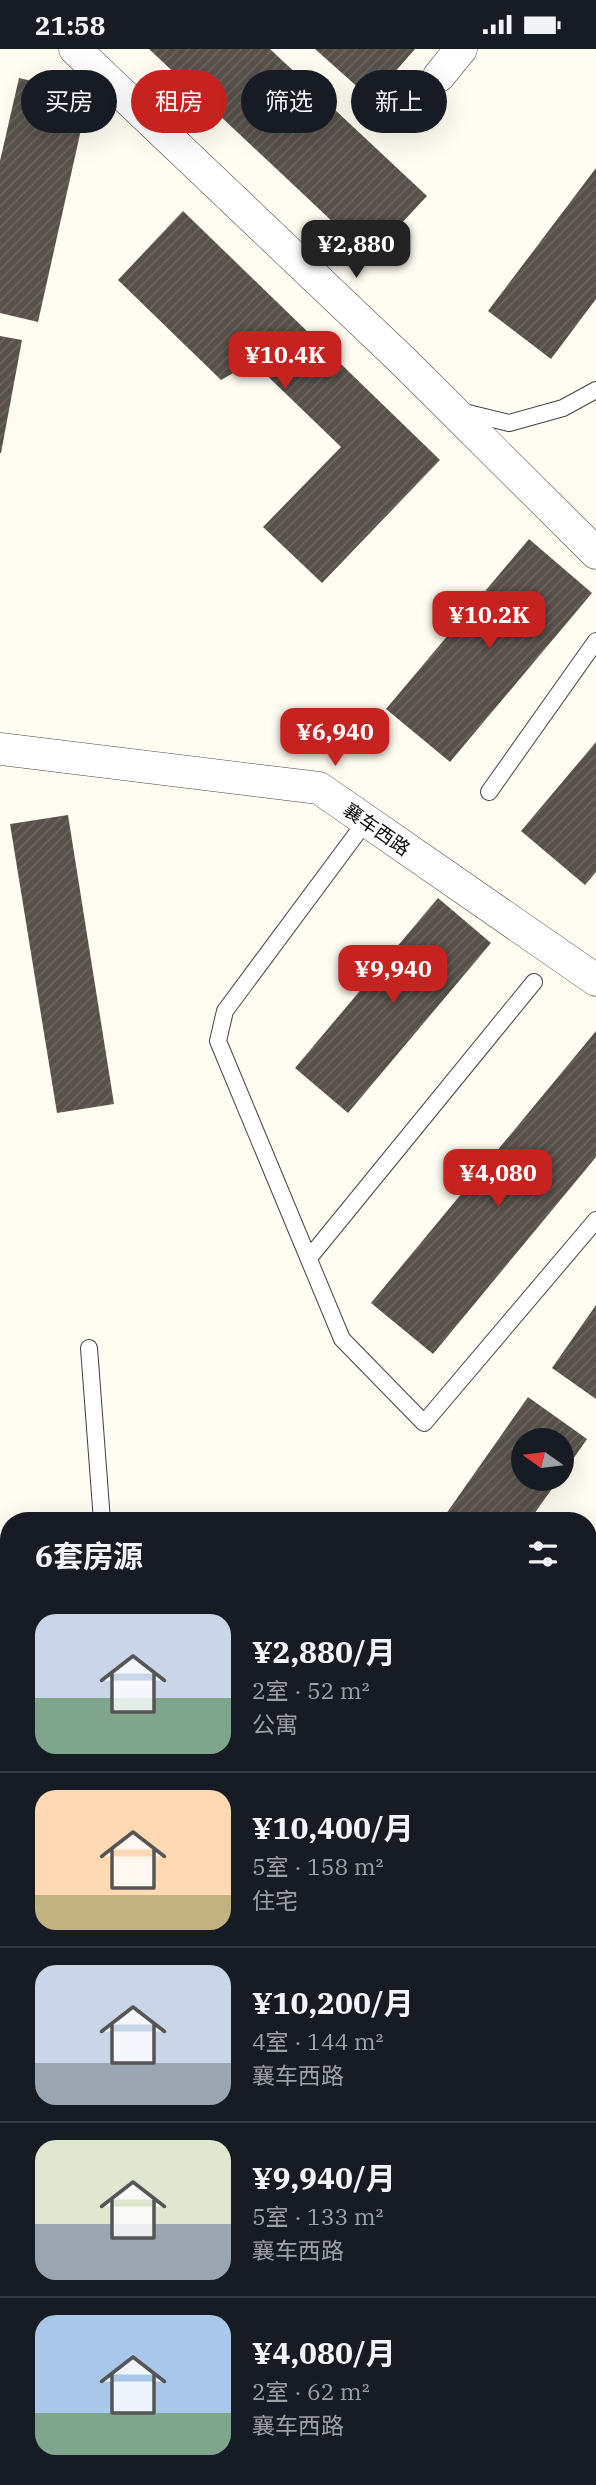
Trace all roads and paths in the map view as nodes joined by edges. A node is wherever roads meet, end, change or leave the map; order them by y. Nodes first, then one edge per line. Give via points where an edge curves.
1 (75, 49) edge
2 (461, 49) edge
3 (444, 70) edge
4 (596, 390) edge
5 (452, 409) junction
6 (596, 552) edge
7 (596, 641) edge
8 (0, 749) edge
9 (489, 792) dead end
10 (366, 821) junction
11 (596, 980) edge
12 (534, 982) dead end
13 (596, 1220) edge
14 (309, 1258) junction
15 (89, 1348) dead end
16 (101, 1512) edge

1 - 5 street
2 - 3 street
4 - 5 lane via 563,408 509,423
5 - 6 street
7 - 9 lane
8 - 10 street, 襄车西路 via 319,788
10 - 11 street, 襄车西路
10 - 14 lane via 225,1011 218,1041
12 - 14 lane
13 - 14 lane via 424,1423 342,1339
15 - 16 lane

